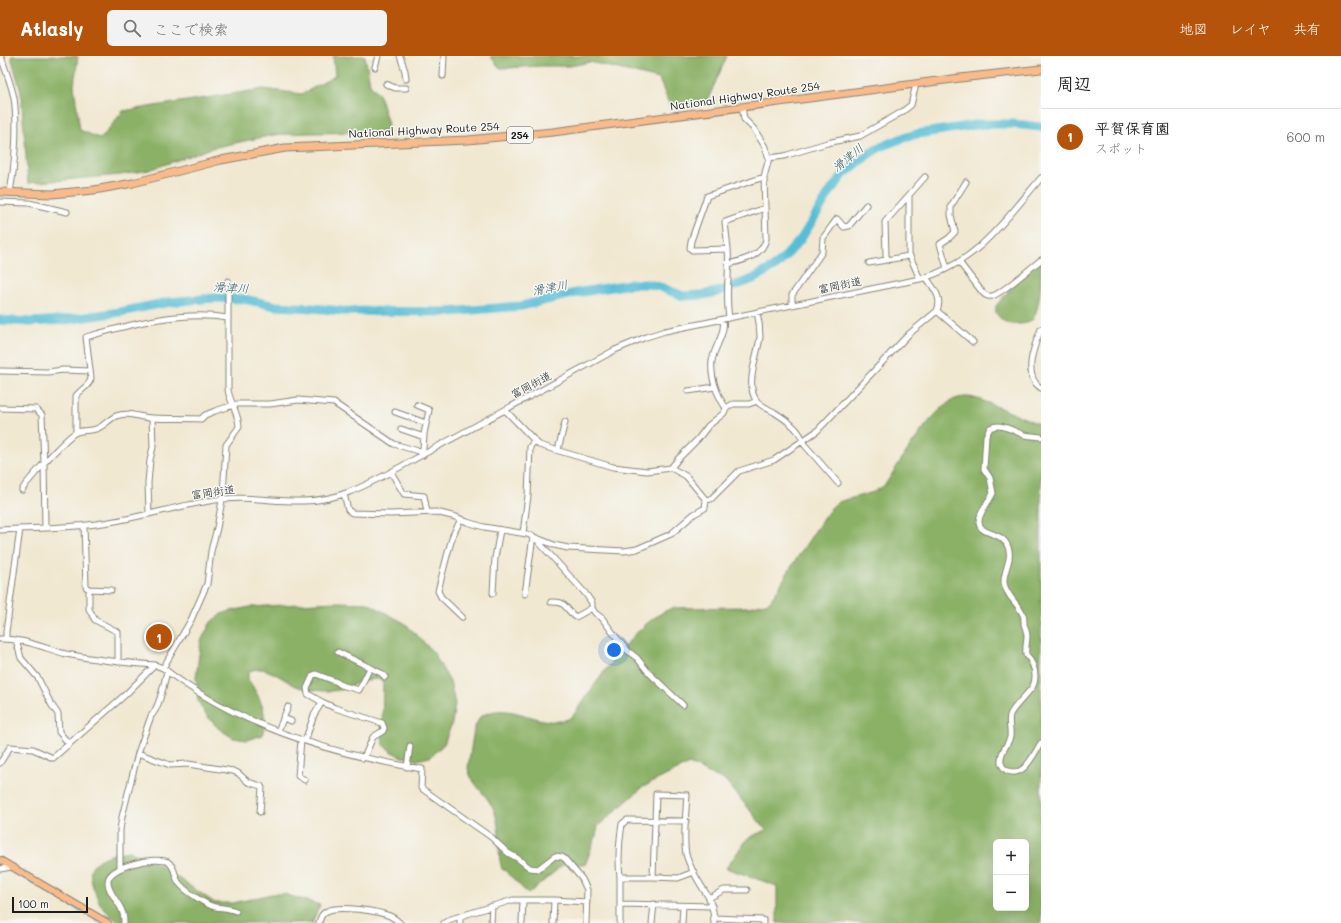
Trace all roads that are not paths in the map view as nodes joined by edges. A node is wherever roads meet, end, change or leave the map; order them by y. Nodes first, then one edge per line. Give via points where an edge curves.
1 (1, 56) edge
2 (378, 56) edge
3 (396, 56) edge
4 (400, 56) edge
5 (444, 56) edge
6 (375, 67) dead end
7 (1041, 69) edge
8 (443, 76) dead end
9 (406, 79) dead end
10 (386, 84) dead end
11 (916, 84) junction
12 (406, 88) dead end
13 (742, 108) junction
14 (769, 158) junction
15 (764, 177) junction
16 (925, 177) dead end
17 (1041, 178) edge
18 (966, 182) dead end
19 (0, 192) edge
20 (10, 193) junction
21 (909, 195) junction
22 (0, 202) edge
23 (866, 205) dead end
24 (765, 208) junction
25 (67, 212) dead end
26 (728, 249) junction
27 (909, 256) junction
28 (888, 260) junction
29 (1041, 260) edge
30 (960, 262) junction
31 (869, 263) dead end
32 (730, 265) junction
33 (947, 268) junction
34 (923, 278) junction
35 (228, 282) dead end
36 (792, 305) junction
37 (938, 311) junction
38 (757, 312) junction
39 (228, 317) junction
40 (729, 317) junction
41 (723, 319) junction
42 (1041, 329) edge
43 (973, 342) dead end
44 (0, 371) edge
45 (90, 372) junction
46 (716, 386) junction
47 (1041, 388) edge
48 (688, 392) dead end
49 (757, 401) junction
50 (417, 405) dead end
51 (232, 406) junction
52 (0, 408) edge
53 (726, 408) junction
54 (505, 410) junction
55 (395, 412) dead end
56 (152, 418) junction
57 (565, 422) dead end
58 (426, 423) junction
59 (401, 429) dead end
60 (76, 432) junction
61 (1041, 436) edge
62 (424, 437) junction
63 (803, 440) junction
64 (534, 441) junction
65 (558, 450) junction
66 (418, 452) junction
67 (424, 455) junction
68 (44, 463) junction
69 (671, 468) junction
70 (391, 472) junction
71 (838, 483) dead end
72 (22, 490) dead end
73 (344, 494) junction
74 (222, 499) junction
75 (706, 500) junction
76 (427, 512) junction
77 (149, 514) junction
78 (461, 519) junction
79 (84, 526) junction
80 (45, 528) junction
81 (20, 529) junction
82 (0, 530) edge
83 (500, 530) junction
84 (523, 533) junction
85 (533, 536) junction
86 (89, 589) junction
87 (112, 590) dead end
88 (493, 593) dead end
89 (525, 594) dead end
90 (551, 602) dead end
91 (592, 608) junction
92 (462, 617) dead end
93 (6, 638) junction
94 (0, 639) edge
95 (16, 640) junction
96 (338, 652) dead end
97 (118, 662) junction
98 (156, 666) junction
99 (370, 668) junction
100 (165, 669) junction
101 (385, 677) dead end
102 (322, 702) junction
103 (682, 705) dead end
104 (288, 707) dead end
105 (283, 718) junction
106 (291, 721) dead end
107 (278, 731) junction
108 (303, 740) junction
109 (1041, 743) edge
110 (68, 744) junction
111 (410, 746) dead end
112 (138, 753) junction
113 (363, 758) junction
114 (0, 763) edge
115 (407, 767) junction
116 (305, 780) dead end
117 (260, 812) dead end
118 (654, 821) junction
119 (686, 821) junction
120 (0, 860) edge
121 (11, 867) junction
122 (120, 868) junction
123 (0, 869) edge
124 (694, 872) junction
125 (620, 877) junction
126 (653, 877) junction
127 (747, 890) dead end
128 (710, 898) junction
129 (523, 900) junction
130 (554, 900) junction
131 (587, 902) junction
132 (621, 904) junction
133 (654, 904) junction
134 (492, 906) junction
135 (683, 906) junction
136 (712, 906) junction
137 (236, 911) dead end
138 (460, 916) junction
139 (714, 920) edge
140 (108, 923) edge
141 (124, 923) edge
142 (319, 923) edge
143 (400, 923) edge
144 (444, 923) edge
145 (460, 923) edge
146 (491, 923) edge
147 (522, 923) edge
148 (554, 923) edge
149 (586, 923) edge
150 (620, 923) edge
151 (652, 923) edge
152 (682, 923) edge
153 (763, 923) edge

1 - 20 street via 15,110 14,167
2 - 6 street
3 - 4 street
4 - 9 street
5 - 8 street
7 - 11 highway, National Highway Route 254 / 254
10 - 12 street via 395,88
11 - 13 highway, National Highway Route 254 / 254
11 - 14 street via 911,105 864,134
13 - 14 street via 744,119 754,129
13 - 20 highway, National Highway Route 254 / 254 via 468,140 286,148 221,160 133,183 94,190 59,194
14 - 15 street
15 - 24 street
15 - 26 street via 707,196 690,248 698,251
16 - 21 street
17 - 30 street, 富岡街道 via 991,237
18 - 33 street via 951,206 955,232 940,244
19 - 20 highway, National Highway Route 254 / 254
21 - 27 street
21 - 28 street via 884,222
22 - 25 street via 29,204
23 - 36 street via 849,226 844,227 837,219 835,221 823,238 822,252 792,295
24 - 26 street via 725,222
24 - 32 street via 765,245 756,254
26 - 32 street
27 - 28 street
27 - 34 street
28 - 31 street
29 - 30 street via 1000,292 991,296 983,293
30 - 33 street, 富岡街道
32 - 40 street
33 - 34 street, 富岡街道
34 - 36 street, 富岡街道
34 - 37 street via 940,298
35 - 39 street
36 - 38 street, 富岡街道
37 - 43 street
37 - 63 street via 909,334 817,431
38 - 40 street, 富岡街道
38 - 49 street via 760,336 752,372
39 - 45 street via 188,316 157,319 86,337
39 - 51 street via 227,384
40 - 41 street, 富岡街道
41 - 46 street via 721,336 712,360 712,374
41 - 54 street, 富岡街道 via 665,331 631,343
42 - 47 street via 1033,350 1031,369 1034,381
44 - 45 street
45 - 60 street via 90,382 76,396
46 - 48 street
46 - 53 street
49 - 53 street via 733,404
49 - 63 street via 784,420
50 - 58 street via 429,410
51 - 56 street via 210,413 201,419
51 - 66 street via 298,400 334,403 394,444
51 - 74 street via 239,424 226,444
52 - 68 street via 36,410 41,413
53 - 69 street
54 - 64 street
54 - 67 street, 富岡街道
55 - 58 street
56 - 60 street via 129,414 115,416 97,429
56 - 77 street
57 - 65 street
58 - 62 street
59 - 62 street
60 - 68 street
61 - 109 street via 1025,435 1000,425 990,428 986,436 984,469 990,478 993,493 979,521 986,532 1003,539 1009,548 1010,557 1004,583 1009,596 1023,616 1027,634 1026,654 1036,672 1033,686 1011,713 1009,740 1000,760 1003,767 1011,772 1024,768
62 - 66 street via 423,449
63 - 71 street
63 - 75 street via 774,460 739,472 711,499
64 - 65 street
64 - 84 street via 530,447
65 - 69 street via 613,468 647,471
66 - 67 street
67 - 70 street, 富岡街道
68 - 72 street
68 - 80 street
69 - 75 street via 686,476
70 - 73 street, 富岡街道
70 - 76 street via 404,494 424,496
73 - 74 street, 富岡街道 via 303,501
73 - 76 street via 348,510 352,513
74 - 77 street, 富岡街道
74 - 100 street via 207,584
75 - 85 street via 705,508 675,532 630,551 568,548
76 - 78 street
77 - 79 street, 富岡街道
78 - 83 street
78 - 92 street via 453,535 438,591
79 - 80 street, 富岡街道
79 - 86 street via 86,587
80 - 81 street, 富岡街道
81 - 82 street, 富岡街道
81 - 93 street
83 - 84 street
83 - 88 street
84 - 85 street
85 - 89 street
85 - 91 street via 585,593 592,603
86 - 87 street
86 - 97 street via 89,609 95,620 118,632
90 - 91 street via 561,603 576,617
91 - 103 street via 628,651
93 - 94 street
93 - 95 street
95 - 97 street via 66,653
95 - 110 street via 21,658 38,678 58,714 59,732
96 - 99 street
97 - 98 street
98 - 100 street
98 - 110 street
99 - 101 street
99 - 102 street via 359,690 316,674 313,676 306,691
100 - 107 street via 211,700
100 - 112 street via 159,700
102 - 108 street
102 - 113 street via 382,723 383,731 372,737
104 - 105 street
105 - 106 street
105 - 107 street
107 - 108 street
108 - 113 street
108 - 116 street via 298,776
110 - 114 street via 53,758 33,750 10,747
111 - 115 street
112 - 117 street via 170,765 188,764 238,773 248,782 261,786
112 - 122 street via 122,817
113 - 115 street
115 - 131 street via 422,769 421,788 530,868 541,868 555,856 562,856 584,882
118 - 119 street
118 - 119 street via 656,794 687,795
118 - 125 street via 627,820 622,824 618,864
118 - 126 street
119 - 124 street via 686,851
120 - 121 main road
121 - 123 street
121 - 140 main road
122 - 137 street via 162,860 169,863 179,883 191,894 210,905 228,907
122 - 141 street via 109,876 108,883 122,910
124 - 126 street via 678,878
124 - 128 street
125 - 126 street
125 - 132 street
127 - 128 street via 724,890
128 - 136 street
129 - 130 street
129 - 134 street
129 - 147 street
130 - 131 street
130 - 148 street
131 - 149 street
132 - 133 street
132 - 150 street
133 - 135 street
133 - 151 street
134 - 138 street
134 - 146 street
135 - 136 street
135 - 152 street
136 - 139 street
138 - 144 street
138 - 145 street
139 - 153 street via 763,920
142 - 143 street via 328,910 338,909 378,912

